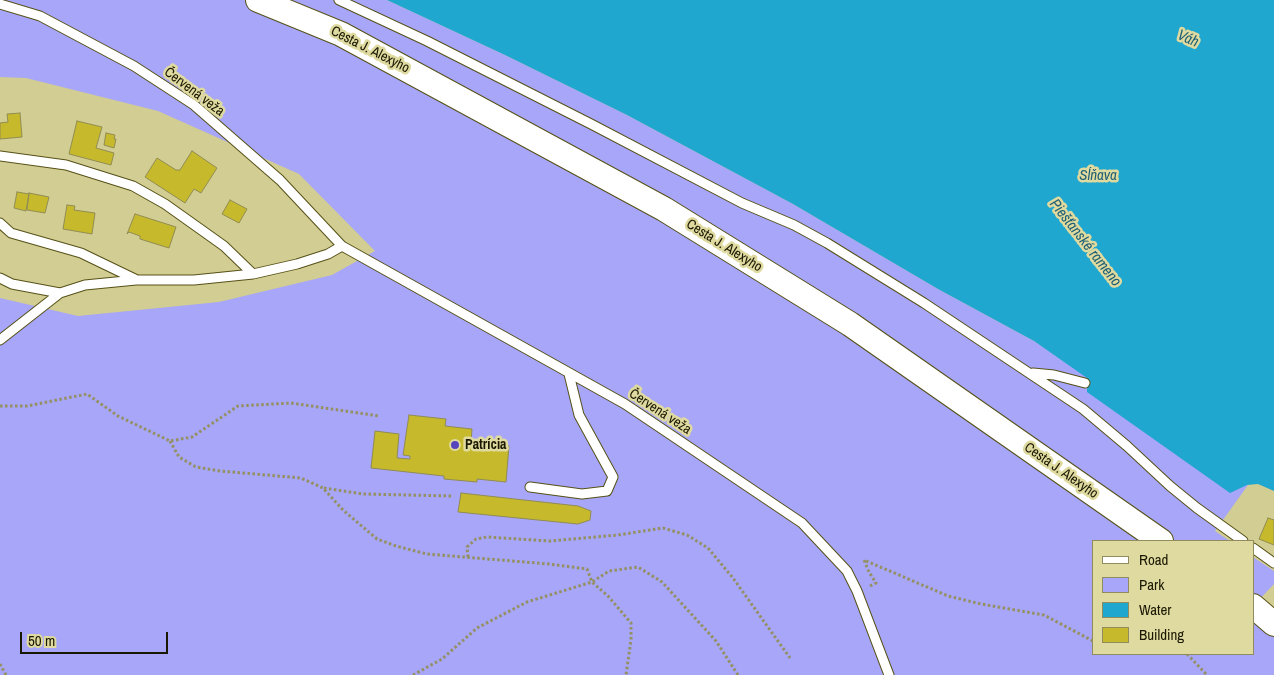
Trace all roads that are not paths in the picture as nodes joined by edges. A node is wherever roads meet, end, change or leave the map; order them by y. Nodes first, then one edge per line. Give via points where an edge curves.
1 (258, 0) edge
2 (339, 0) edge
3 (0, 4) edge
4 (0, 156) edge
5 (0, 223) edge
6 (342, 246) junction
7 (253, 274) junction
8 (0, 278) edge
9 (136, 280) junction
10 (60, 293) junction
11 (0, 340) edge
12 (1030, 372) junction
13 (569, 374) junction
14 (1085, 383) dead end
15 (530, 487) dead end
16 (1160, 540) edge
17 (1243, 540) edge
18 (1254, 549) edge
19 (1274, 563) edge
20 (889, 675) edge

1 - 16 main road, Cesta J. Alexyho via 341,34 664,209 850,324
2 - 12 lane via 591,124 742,204 794,225
3 - 6 lane, Červená veža via 40,16 134,66 194,105 280,180
4 - 7 lane via 66,165 133,186 165,204 224,246
5 - 9 lane via 11,233 81,253
6 - 7 lane via 297,264
6 - 13 lane, Červená veža
7 - 9 lane via 194,280
8 - 10 lane via 12,284
9 - 10 lane via 85,285
10 - 11 lane
12 - 14 lane
12 - 17 lane via 1083,409 1170,486
13 - 15 lane via 579,415 613,477 607,491 582,494
13 - 20 lane, Červená veža via 625,404 802,523 847,571 858,591
18 - 19 lane

